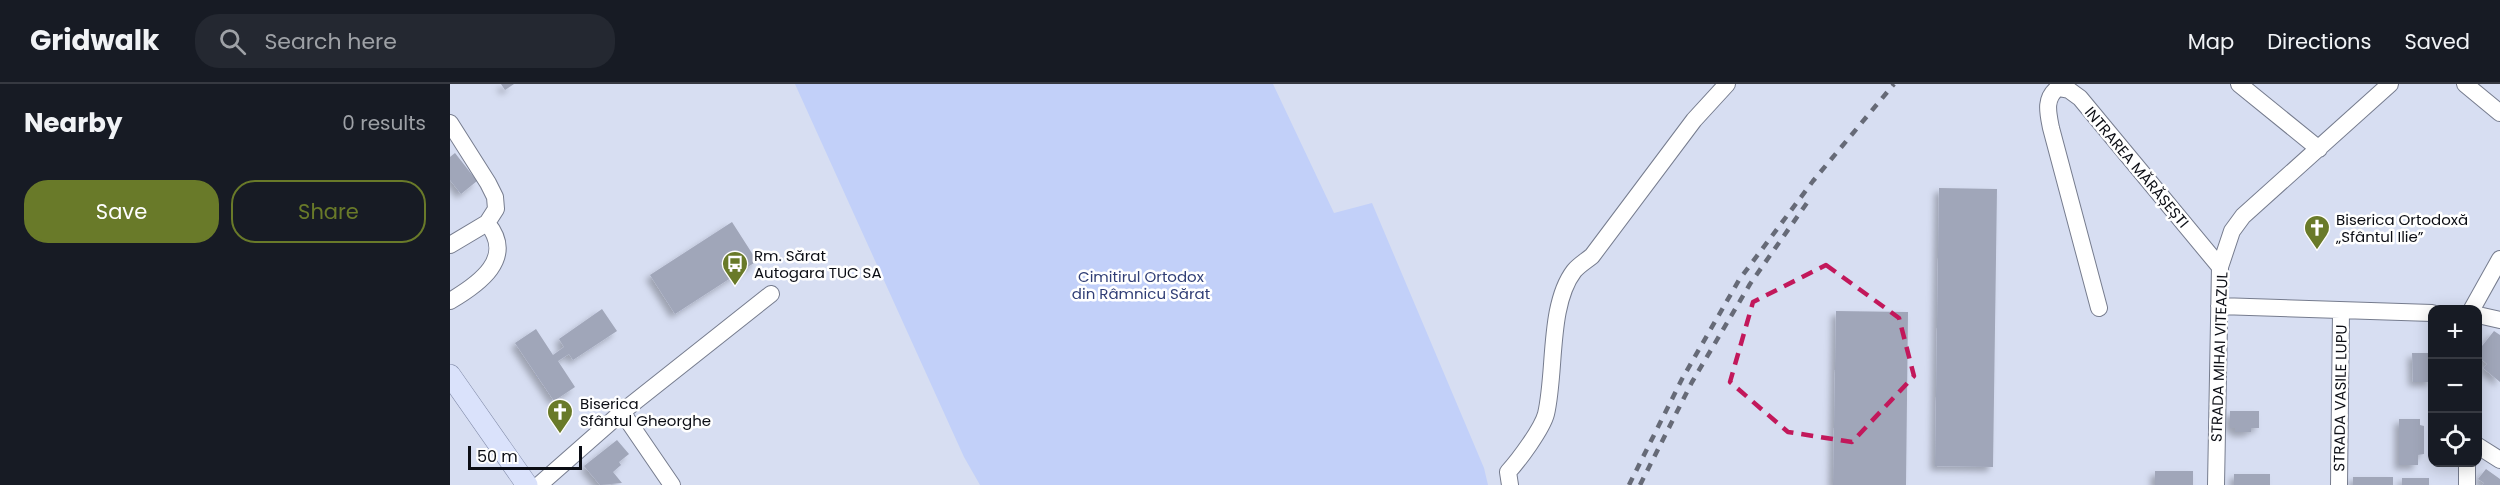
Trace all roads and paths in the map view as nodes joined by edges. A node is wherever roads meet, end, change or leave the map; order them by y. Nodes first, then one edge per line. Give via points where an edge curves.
1 (1727, 84) edge
2 (2239, 84) edge
3 (2390, 84) edge
4 (2466, 84) edge
5 (2500, 113) edge
6 (450, 123) edge
7 (2319, 149) junction
8 (487, 223) junction
9 (450, 245) edge
10 (2500, 259) edge
11 (2220, 267) junction
12 (771, 294) dead end
13 (450, 301) edge
14 (2474, 305) edge
15 (2219, 306) junction
16 (2099, 309) dead end
17 (2341, 310) junction
18 (2428, 313) edge
19 (2482, 316) edge
20 (2500, 320) edge
21 (450, 375) edge
22 (622, 412) junction
23 (2482, 449) edge
24 (2500, 460) edge
25 (2467, 467) edge
26 (1509, 478) edge
27 (527, 485) edge
28 (539, 485) edge
29 (672, 485) edge
30 (2216, 485) edge
31 (2339, 485) edge
32 (2467, 485) edge

1 - 26 street via 1694,120 1592,256 1575,269 1565,285 1557,313 1545,417
2 - 7 street
3 - 7 street, STRADA MIHAI VITEAZUL
4 - 5 street
6 - 8 street via 495,197 496,209
7 - 11 street, STRADA MIHAI VITEAZUL via 2243,216 2232,231
8 - 9 street
8 - 13 street via 498,244 496,261 488,273
10 - 14 street
11 - 15 street, STRADA MIHAI VITEAZUL
11 - 16 street, INTRAREA MĂRĂȘEȘTI via 2080,98 2058,88 2048,100 2051,129
12 - 22 street
15 - 17 street
15 - 30 street, STRADA MIHAI VITEAZUL
17 - 18 street
17 - 31 street, STRADA VASILE LUPU
19 - 20 street
21 - 27 main road
22 - 28 street
22 - 29 street
23 - 24 street
25 - 32 street

